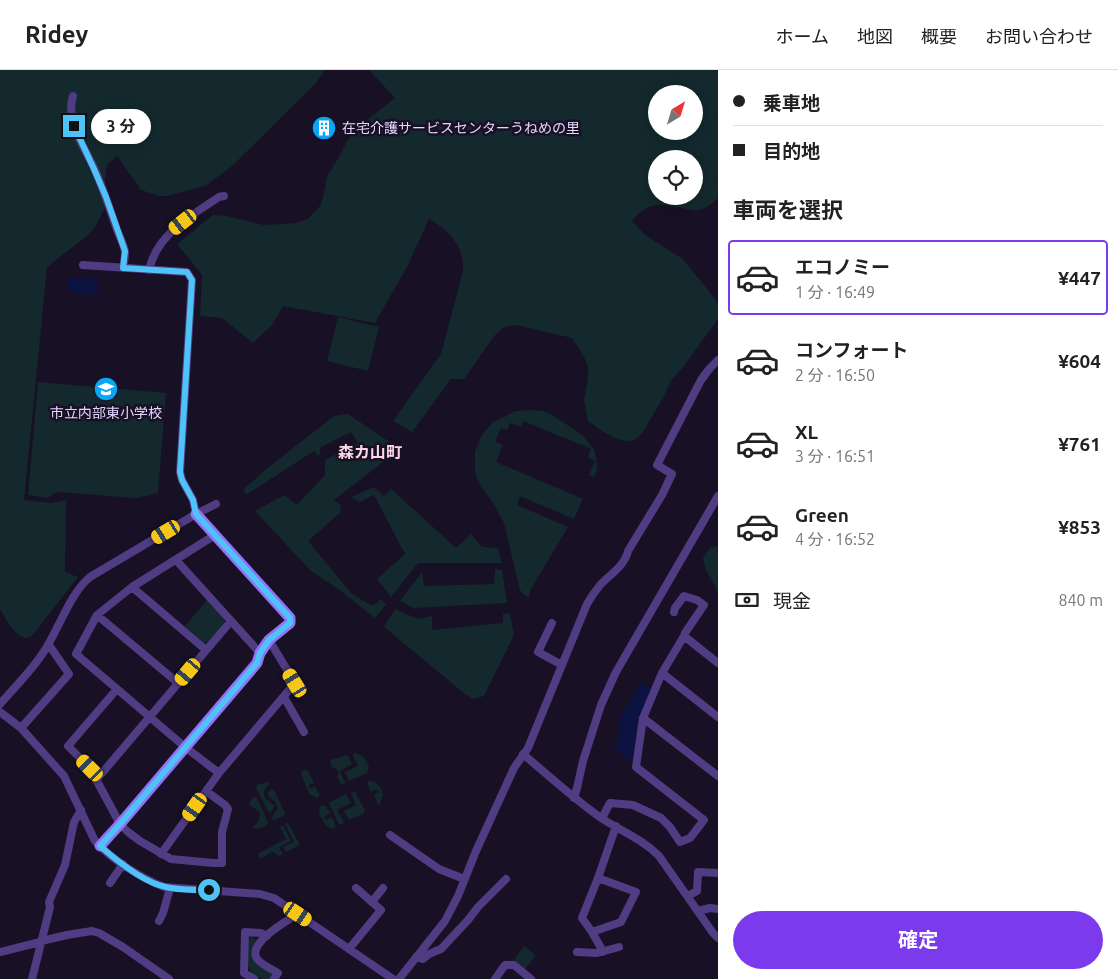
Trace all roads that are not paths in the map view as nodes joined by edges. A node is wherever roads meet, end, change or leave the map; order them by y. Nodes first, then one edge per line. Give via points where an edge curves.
1 (73, 96) dead end
2 (224, 196) dead end
3 (83, 265) dead end
4 (123, 268) junction
5 (149, 270) junction
6 (718, 360) edge
7 (718, 496) edge
8 (216, 504) dead end
9 (196, 514) junction
10 (215, 535) junction
11 (176, 560) junction
12 (132, 586) junction
13 (674, 612) dead end
14 (97, 615) junction
15 (231, 621) junction
16 (552, 623) dead end
17 (684, 636) junction
18 (269, 640) junction
19 (49, 645) junction
20 (206, 650) junction
21 (260, 653) junction
22 (718, 663) edge
23 (562, 664) junction
24 (662, 673) junction
25 (178, 683) junction
26 (117, 689) junction
27 (284, 697) junction
28 (0, 704) edge
29 (0, 712) edge
30 (150, 717) junction
31 (718, 717) edge
32 (643, 718) junction
33 (21, 728) junction
34 (304, 732) dead end
35 (185, 747) junction
36 (523, 754) junction
37 (219, 773) junction
38 (718, 776) edge
39 (97, 779) junction
40 (206, 791) junction
41 (574, 798) junction
42 (81, 810) junction
43 (602, 818) junction
44 (120, 824) junction
45 (616, 826) junction
46 (390, 835) dead end
47 (100, 846) junction
48 (162, 854) junction
49 (123, 864) junction
50 (718, 873) edge
51 (598, 878) junction
52 (464, 879) junction
53 (506, 879) dead end
54 (110, 883) dead end
55 (170, 888) junction
56 (356, 888) dead end
57 (383, 888) dead end
58 (688, 896) junction
59 (372, 902) junction
60 (718, 909) edge
61 (698, 911) junction
62 (298, 914) junction
63 (158, 921) dead end
64 (592, 932) junction
65 (267, 936) junction
66 (718, 938) edge
67 (40, 942) junction
68 (618, 947) dead end
69 (349, 949) junction
70 (0, 952) edge
71 (577, 952) dead end
72 (602, 952) junction
73 (416, 957) junction
74 (32, 979) edge
75 (169, 979) edge
76 (254, 979) edge
77 (274, 979) edge
78 (393, 979) edge
79 (399, 979) edge
80 (495, 979) edge
81 (531, 979) edge

1 - 4 street via 74,126 106,197 125,251
2 - 5 street via 166,236 151,260
3 - 4 street
4 - 5 street
5 - 9 street via 187,272 192,280 180,472
6 - 23 street via 701,380 657,464 672,474 662,495 627,557 592,595
7 - 41 street via 616,672 582,761
8 - 9 street
9 - 10 street
9 - 19 street via 84,582
10 - 11 street
10 - 18 street via 290,618 290,623
11 - 12 street
11 - 15 street
12 - 14 street
12 - 20 street
13 - 17 street via 684,596 704,605
14 - 25 street
14 - 26 street via 76,654
15 - 20 street
15 - 21 street
16 - 23 street via 538,652
17 - 22 street
17 - 24 street
18 - 21 street
18 - 27 street via 295,683
19 - 28 street
19 - 33 street via 69,674
20 - 25 street
21 - 35 street via 257,663
23 - 36 street via 532,740
24 - 31 street
24 - 32 street
25 - 30 street
26 - 30 street
26 - 39 street via 68,746
27 - 34 street
27 - 37 street
29 - 33 street
30 - 35 street
30 - 39 street
32 - 38 street
32 - 43 street via 636,767 704,820 690,838 680,842 661,818 633,805 610,803
33 - 42 street via 64,776
35 - 37 street
35 - 44 street
36 - 41 street
36 - 52 street
37 - 40 street
39 - 44 street
40 - 48 street
40 - 48 street via 228,809 222,832 222,863 171,859
41 - 43 street
42 - 47 street
42 - 67 street via 74,822 65,865 49,902
43 - 45 street
44 - 47 street
44 - 48 street
45 - 51 street
45 - 58 street via 652,848
46 - 52 street via 439,869
47 - 49 street
49 - 54 street
49 - 55 street via 155,884
50 - 58 street via 698,872 697,891
51 - 64 street via 582,918
51 - 64 street via 636,892 621,922
52 - 73 street via 445,921
53 - 73 street via 441,949 422,959
55 - 62 street via 260,894 274,898
55 - 63 street
56 - 59 street
57 - 59 street
58 - 61 street
59 - 69 street via 381,910
60 - 61 street
61 - 66 street
62 - 65 street
62 - 69 street
64 - 72 street
65 - 76 street via 245,932 244,973
65 - 77 street via 260,941 256,954 259,961 278,973
67 - 70 street
67 - 74 street
67 - 75 street via 92,931 99,933
68 - 72 street
69 - 78 street
71 - 72 street
73 - 79 street
80 - 81 street via 505,965 514,965

